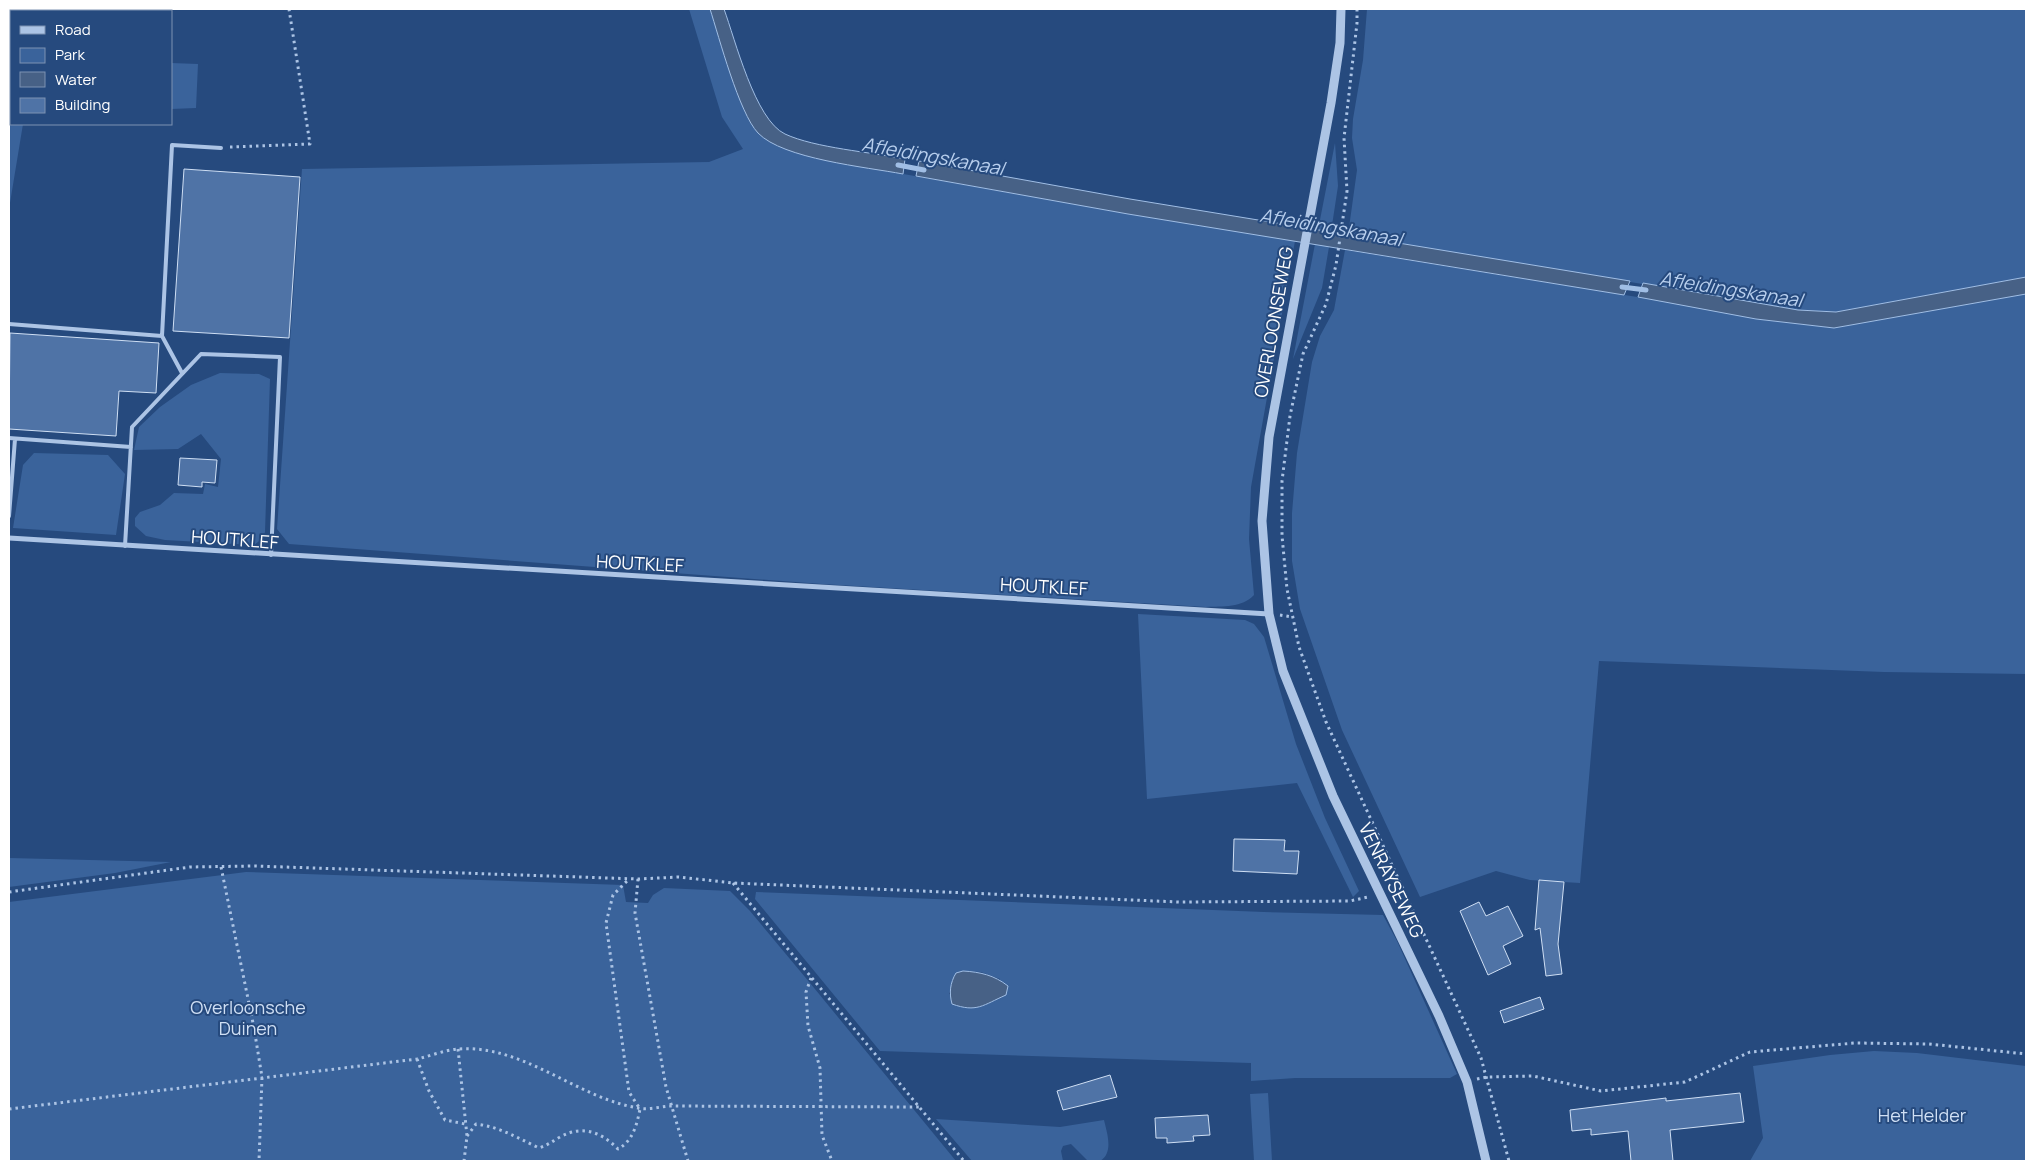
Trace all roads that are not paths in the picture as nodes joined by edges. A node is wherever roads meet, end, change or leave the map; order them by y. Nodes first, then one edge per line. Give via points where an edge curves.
1 (1341, 9) edge
2 (221, 148) road end
3 (9, 324) edge
4 (162, 336) junction
5 (182, 373) junction
6 (9, 438) edge
7 (15, 439) junction
8 (131, 447) junction
9 (9, 516) edge
10 (9, 538) edge
11 (125, 546) junction
12 (271, 555) junction
13 (1269, 614) junction
14 (1486, 1161) edge

1 - 13 street, OVERLOONSEWEG via 1340,43 1331,103 1268,447 1262,521
2 - 4 lane via 172,145
3 - 4 lane
4 - 5 lane
5 - 8 lane via 132,427
5 - 12 lane via 200,354 280,356
6 - 7 lane
7 - 8 lane
7 - 9 lane
8 - 11 lane
10 - 11 street, HOUTKLEF
11 - 12 street, HOUTKLEF
12 - 13 street, HOUTKLEF
13 - 14 street, VENRAYSEWEG via 1283,671 1333,796 1383,895 1467,1082

